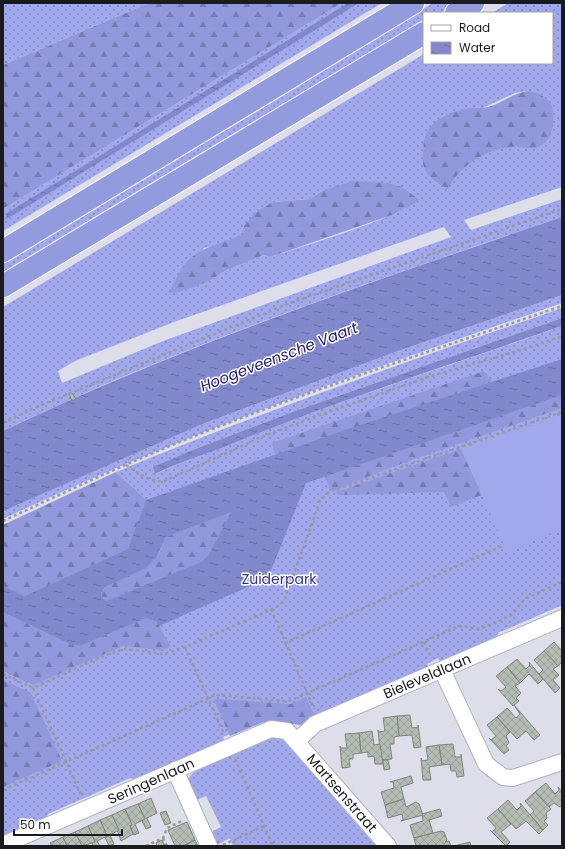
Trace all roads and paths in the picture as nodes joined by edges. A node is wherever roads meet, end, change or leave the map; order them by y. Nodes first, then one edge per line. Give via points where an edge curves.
1 (413, 3) edge
2 (473, 3) edge
3 (458, 12) edge
4 (423, 33) edge
5 (562, 209) edge
6 (3, 251) edge
7 (3, 286) edge
8 (562, 306) edge
9 (562, 336) edge
10 (562, 412) edge
11 (558, 413) junction
12 (559, 418) dead end
13 (3, 423) edge
14 (470, 443) junction
15 (472, 448) dead end
16 (126, 465) junction
17 (3, 521) edge
18 (504, 545) dead end
19 (562, 582) edge
20 (272, 609) junction
21 (562, 618) edge
22 (285, 643) junction
23 (185, 647) junction
24 (442, 670) junction
25 (3, 674) edge
26 (34, 688) junction
27 (308, 693) junction
28 (209, 698) junction
29 (320, 723) junction
30 (297, 741) junction
31 (229, 747) junction
32 (66, 762) junction
33 (562, 762) edge
34 (175, 770) junction
35 (3, 790) edge
36 (87, 809) junction
37 (195, 816) junction
38 (264, 826) junction
39 (163, 838) junction
40 (19, 842) edge
41 (3, 846) edge
42 (146, 846) edge
43 (167, 846) edge
44 (209, 846) edge
45 (222, 846) edge
46 (273, 846) edge
47 (388, 846) edge

1 - 6 highway
2 - 3 highway
4 - 7 highway
5 - 13 path via 290,303
8 - 16 path via 355,377
9 - 16 path via 431,376 314,417 159,482 142,476
10 - 11 path
11 - 12 path
11 - 14 path
14 - 15 path
14 - 20 path via 329,492 320,501 284,601
16 - 17 path
18 - 22 path
19 - 27 path via 525,599 511,615 497,622 480,629 459,626
20 - 22 path
20 - 23 path
21 - 24 street, Bieleveldlaan
22 - 27 path
23 - 26 path via 164,654 126,649 105,655
23 - 28 path
24 - 29 street, Bieleveldlaan
24 - 33 street via 486,764 503,777 513,778
25 - 26 path
26 - 32 path
27 - 28 path via 284,701 216,695
27 - 29 path
28 - 31 path
28 - 32 path
29 - 30 street, Bieleveldlaan via 315,724
30 - 31 street, Seringenlaan via 287,731 271,729
30 - 47 street, Martsenstraat
31 - 34 street, Seringenlaan
31 - 38 path
32 - 35 path
32 - 36 path
34 - 36 street, Seringenlaan
34 - 37 street
36 - 40 street, Seringenlaan
37 - 39 path via 167,828
37 - 44 street
38 - 45 path
38 - 46 path
39 - 42 path
39 - 43 path
40 - 41 street, Seringenlaan

